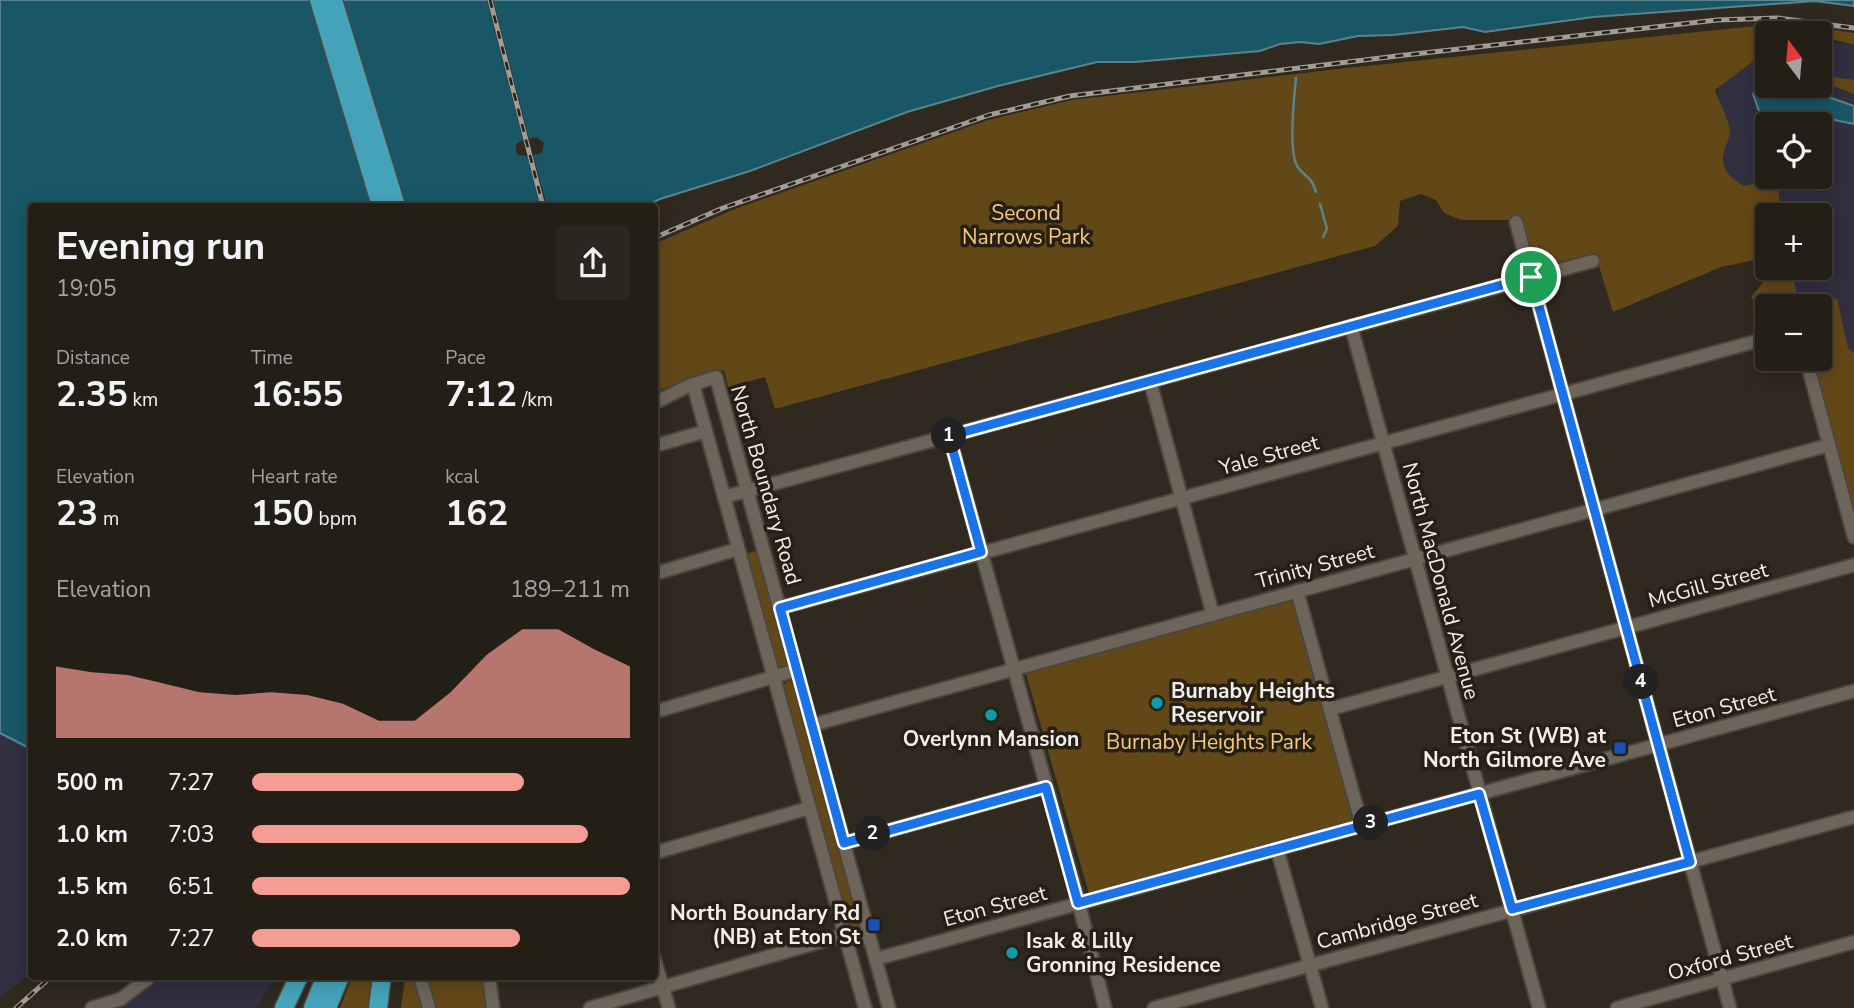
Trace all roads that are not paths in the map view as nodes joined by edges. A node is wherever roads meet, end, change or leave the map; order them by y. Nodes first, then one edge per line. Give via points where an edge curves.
1 (319, 0) edge
2 (334, 0) edge
3 (381, 203) edge
4 (395, 203) edge
5 (1516, 222) dead end
6 (1593, 261) dead end
7 (1531, 277) junction
8 (1351, 326) junction
9 (1755, 341) edge
10 (1809, 371) edge
11 (1150, 381) junction
12 (693, 384) junction
13 (1563, 393) junction
14 (658, 401) edge
15 (706, 432) junction
16 (949, 436) junction
17 (1383, 443) junction
18 (658, 445) edge
19 (1829, 445) junction
20 (748, 491) junction
21 (724, 497) junction
22 (1182, 498) junction
23 (1595, 510) junction
24 (1854, 537) edge
25 (738, 549) junction
26 (981, 552) junction
27 (1415, 559) junction
28 (1854, 565) edge
29 (658, 573) edge
30 (1297, 591) junction
31 (780, 608) junction
32 (1213, 615) junction
33 (1626, 628) junction
34 (797, 670) junction
35 (1013, 670) junction
36 (774, 677) junction
37 (1447, 677) junction
38 (1854, 691) edge
39 (1330, 709) junction
40 (658, 711) edge
41 (812, 725) junction
42 (1658, 745) junction
43 (1046, 787) junction
44 (1479, 794) junction
45 (809, 808) junction
46 (1854, 817) edge
47 (1362, 826) junction
48 (844, 843) junction
49 (1277, 849) junction
50 (658, 852) edge
51 (1690, 862) junction
52 (1078, 903) junction
53 (1512, 909) junction
54 (845, 937) junction
55 (870, 939) junction
56 (1854, 942) edge
57 (876, 959) junction
58 (1310, 965) junction
59 (658, 971) edge
60 (1722, 979) junction
61 (147, 980) edge
62 (297, 980) edge
63 (325, 980) edge
64 (338, 980) edge
65 (381, 980) edge
66 (421, 980) edge
67 (490, 980) edge
68 (663, 987) junction
69 (92, 1008) edge
70 (284, 1008) edge
71 (313, 1008) edge
72 (327, 1008) edge
73 (377, 1008) edge
74 (429, 1008) edge
75 (493, 1008) edge
76 (590, 1008) edge
77 (669, 1008) edge
78 (864, 1008) edge
79 (889, 1008) edge
80 (1105, 1008) edge
81 (1154, 1008) edge
82 (1322, 1008) edge
83 (1539, 1008) edge
84 (1617, 1008) edge
85 (1730, 1008) edge

1 - 3 highway
2 - 4 highway
5 - 7 street
6 - 7 street
7 - 8 street
7 - 13 street
8 - 11 street
8 - 17 street, North MacDonald Avenue
9 - 13 street, Yale Street
10 - 19 street
11 - 16 street
11 - 22 street
12 - 14 street
12 - 15 street, North Boundary Road
12 - 20 street, North Boundary Road via 716,377
13 - 17 street, Yale Street
13 - 23 street
15 - 18 street
15 - 21 street, North Boundary Road
16 - 20 street
16 - 26 street
17 - 22 street, Yale Street
17 - 27 street, North MacDonald Avenue
19 - 23 street, Trinity Street
19 - 24 street
20 - 21 street
20 - 31 street, North Boundary Road
21 - 25 street, North Boundary Road
22 - 26 street, Yale Street
22 - 32 street
23 - 27 street, Trinity Street
23 - 33 street
25 - 29 street
25 - 36 street, North Boundary Road
26 - 31 street, Yale Street
26 - 35 street
27 - 30 street, Trinity Street
27 - 37 street, North MacDonald Avenue
28 - 33 street, McGill Street
30 - 32 street, Trinity Street
30 - 39 street
31 - 34 street, North Boundary Road
32 - 35 street, Trinity Street
33 - 37 street, McGill Street
33 - 42 street
34 - 36 street
34 - 41 street, North Boundary Road
35 - 41 street, Trinity Street
35 - 43 street
36 - 40 street
36 - 45 street, North Boundary Road
37 - 39 street, McGill Street
37 - 44 street, North MacDonald Avenue
38 - 42 street, Eton Street
39 - 47 street
41 - 48 street, North Boundary Road
42 - 44 street, Eton Street
42 - 51 street
43 - 48 street
43 - 52 street
44 - 47 street, Eton Street
44 - 53 street, North MacDonald Avenue
45 - 50 street
45 - 54 street, North Boundary Road
46 - 51 street, Cambridge Street
47 - 49 street, Eton Street
48 - 55 street, North Boundary Road
49 - 52 street, Eton Street
49 - 58 street
51 - 53 street, Cambridge Street
51 - 60 street
52 - 57 street, Eton Street
52 - 80 street
53 - 58 street, Cambridge Street
53 - 83 street, North MacDonald Avenue
54 - 55 street
54 - 68 street
54 - 78 street, North Boundary Road
55 - 57 street, North Boundary Road
56 - 60 street, Oxford Street
57 - 79 street, North Boundary Road
58 - 81 street, Cambridge Street
58 - 82 street
59 - 68 street
60 - 84 street, Oxford Street
60 - 85 street
61 - 69 street via 121,999
62 - 70 highway
63 - 71 highway
64 - 72 highway
65 - 73 highway
66 - 74 street
67 - 75 street
68 - 76 street
68 - 77 street

